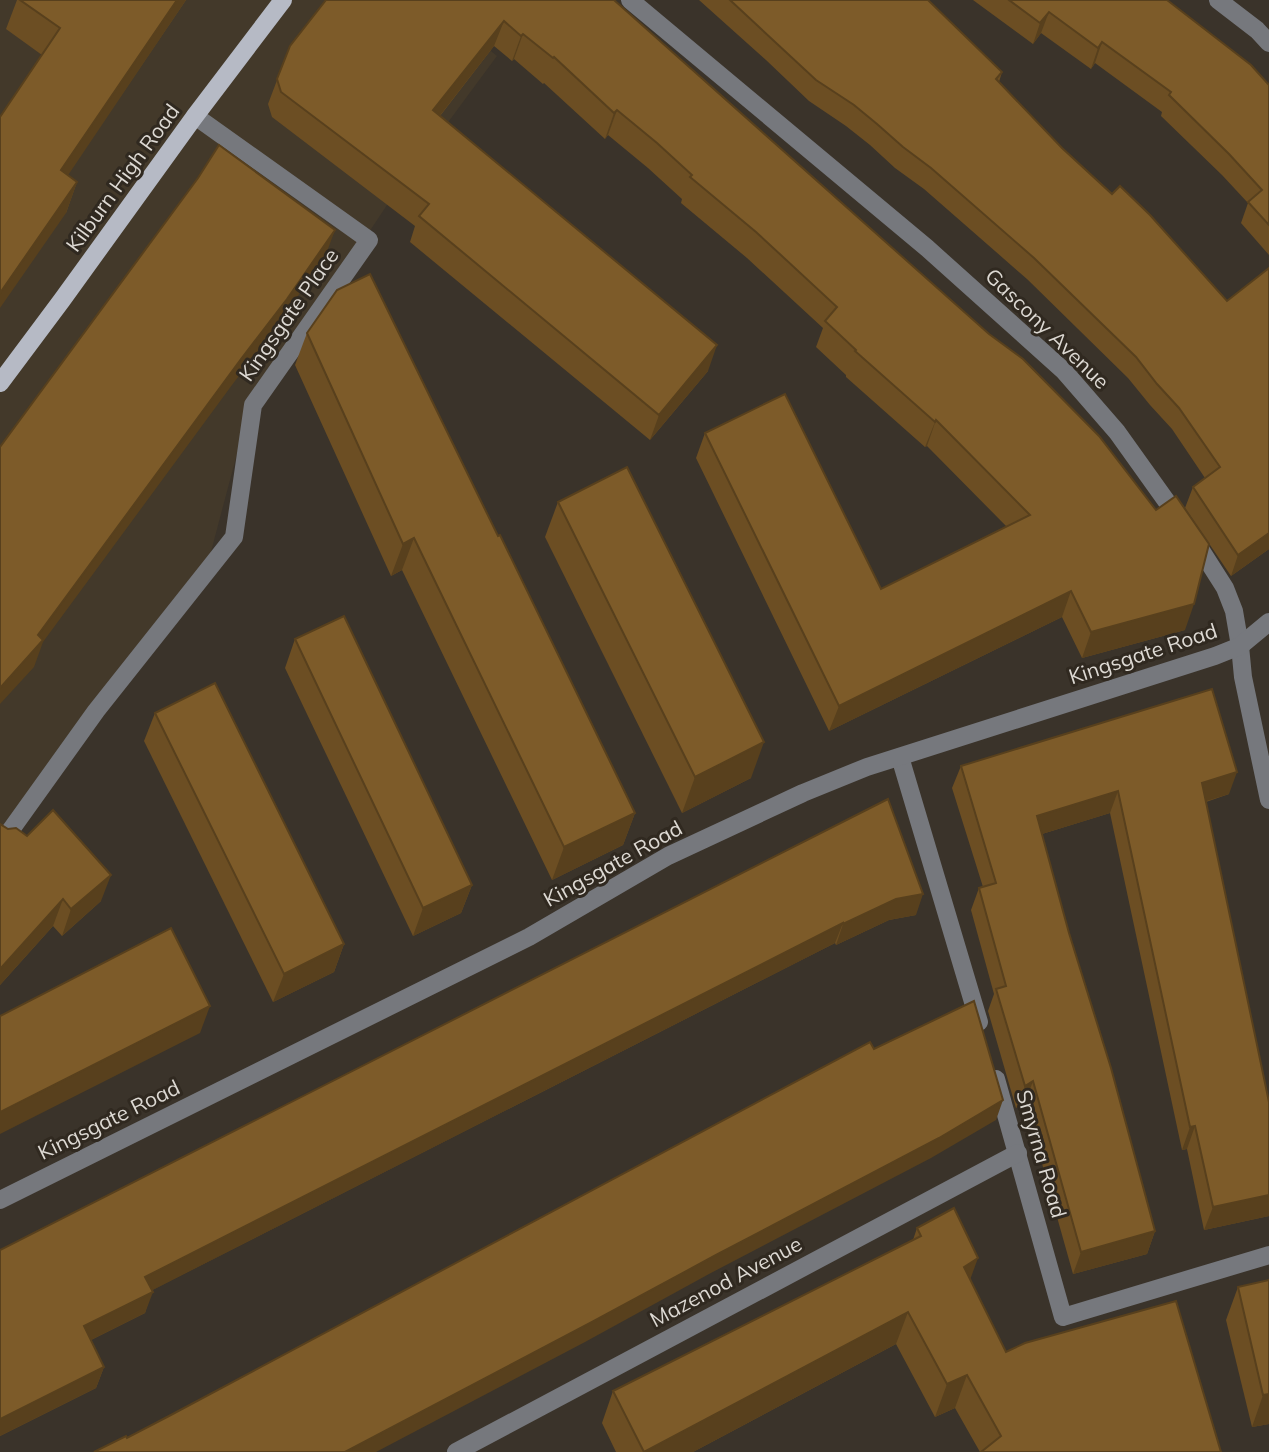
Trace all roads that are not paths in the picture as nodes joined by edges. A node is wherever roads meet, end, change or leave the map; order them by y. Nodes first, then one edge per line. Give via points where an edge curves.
1 (283, 0) edge
2 (630, 0) edge
3 (1217, 0) edge
4 (1269, 43) edge
5 (195, 116) junction
6 (0, 383) edge
7 (1269, 622) edge
8 (1240, 646) junction
9 (900, 757) junction
10 (1269, 800) edge
11 (0, 845) edge
12 (984, 1041) edge
13 (992, 1066) edge
14 (1018, 1153) junction
15 (0, 1200) edge
16 (1269, 1255) edge
17 (456, 1452) edge

1 - 5 main road, Kilburn High Road
2 - 8 street, Gascony Avenue via 927,248 1064,371 1117,432 1197,544 1225,588
3 - 4 street
5 - 6 main road, Kilburn High Road
5 - 11 street, Kingsgate Place via 369,240 253,405 234,537 96,711
7 - 8 street, Kingsgate Road
8 - 9 street, Kingsgate Road
8 - 10 street, Gascony Avenue
9 - 12 street
9 - 15 street, Kingsgate Road via 803,793 668,856 529,937
13 - 14 street, Smyrna Road
14 - 16 street, Smyrna Road via 1063,1317
14 - 17 street, Mazenod Avenue

